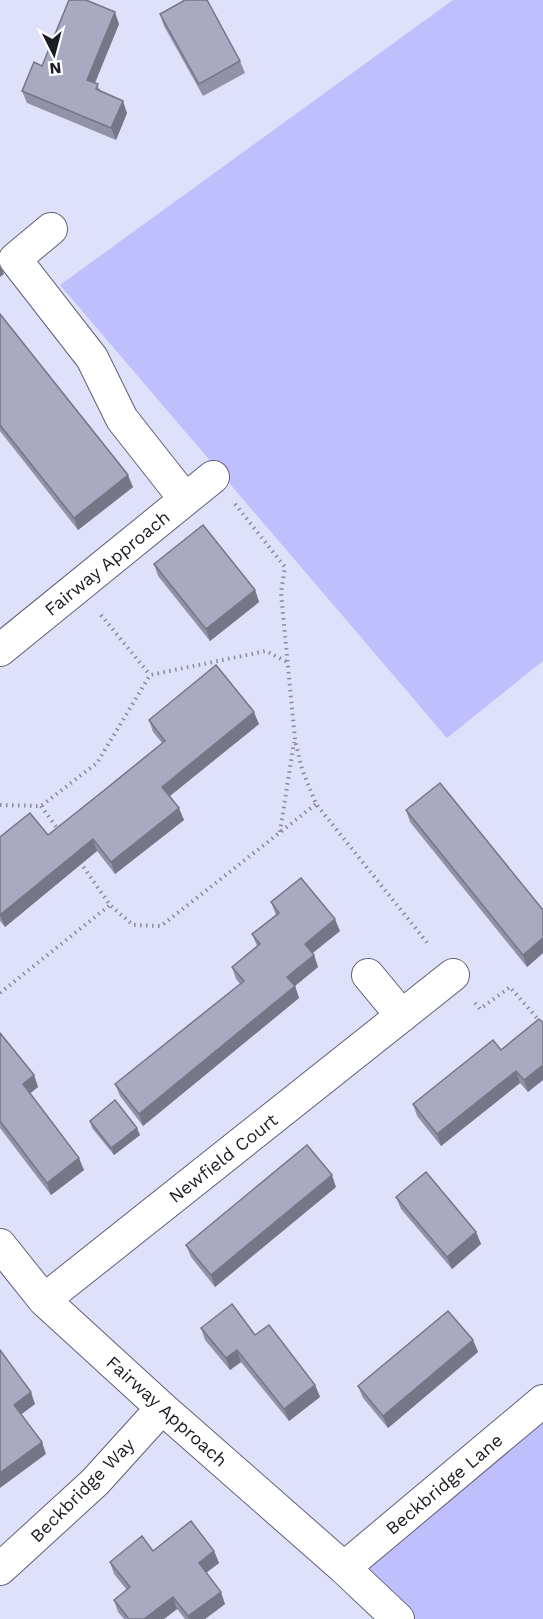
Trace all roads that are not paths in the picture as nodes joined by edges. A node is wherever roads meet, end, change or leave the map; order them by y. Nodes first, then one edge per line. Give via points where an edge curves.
1 (51, 229) dead end
2 (213, 477) road end
3 (185, 499) junction
4 (0, 650) edge
5 (368, 975) dead end
6 (453, 975) road end
7 (402, 1016) junction
8 (0, 1245) edge
9 (44, 1300) junction
10 (543, 1401) edge
11 (162, 1408) junction
12 (344, 1568) junction
13 (0, 1569) edge
14 (398, 1619) edge

1 - 3 street via 15,259 92,358 122,419
2 - 3 street, Fairway Approach
3 - 4 street, Fairway Approach
5 - 7 street
6 - 7 street, Newfield Court
7 - 9 street, Newfield Court
8 - 9 street, Fairway Approach
9 - 11 street, Fairway Approach
10 - 12 street, Beckbridge Lane
11 - 12 street, Fairway Approach
11 - 13 street, Beckbridge Way via 95,1482
12 - 14 street, Fairway Approach

